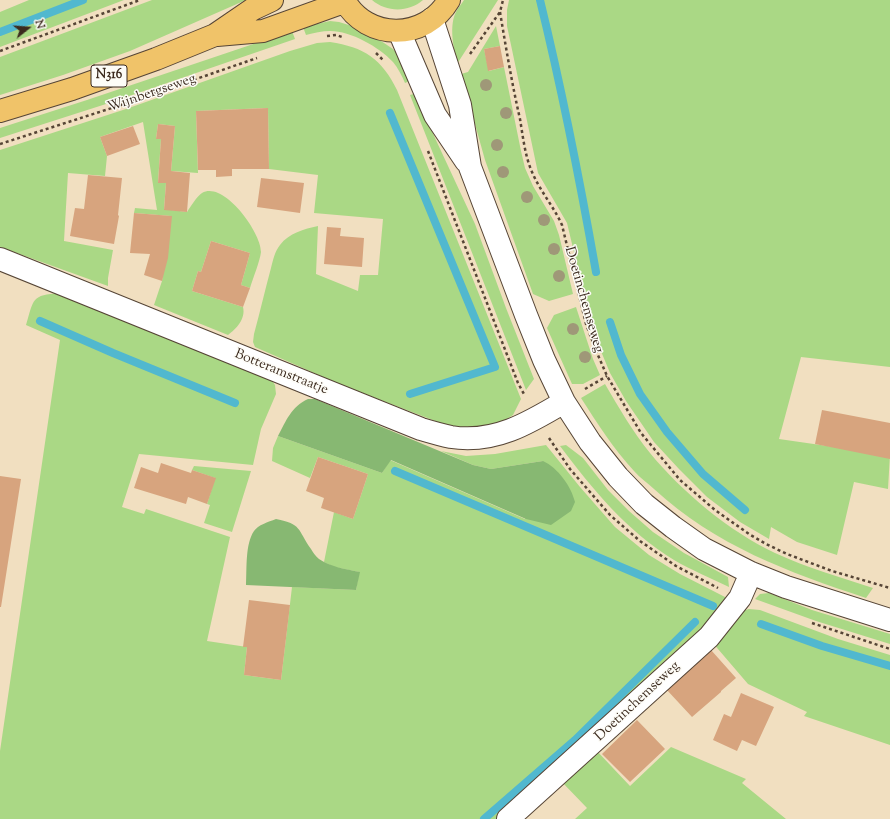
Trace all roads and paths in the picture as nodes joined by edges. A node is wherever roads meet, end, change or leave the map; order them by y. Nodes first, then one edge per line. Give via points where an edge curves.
1 (140, 0) edge
2 (272, 0) edge
3 (449, 0) edge
4 (503, 0) edge
5 (344, 1) edge
6 (432, 19) junction
7 (399, 31) junction
8 (215, 35) junction
9 (325, 36) dead end
10 (343, 37) dead end
11 (0, 51) edge
12 (375, 52) dead end
13 (260, 57) dead end
14 (385, 63) dead end
15 (0, 111) edge
16 (0, 144) edge
17 (470, 167) junction
18 (0, 259) edge
19 (564, 402) junction
20 (752, 573) junction
21 (890, 588) edge
22 (890, 620) edge
23 (508, 819) edge

1 - 11 path
2 - 8 main road, N316 via 252,9
3 - 6 main road, N316
4 - 21 path, Doetinchemseweg via 500,12 523,138 532,172 562,225 581,305 597,353 607,376 641,433 680,480 715,510 749,534 787,554 832,571
5 - 7 main road, N316 via 368,24 383,30
5 - 8 main road, N316 via 264,31
6 - 7 main road, N316 via 417,28
6 - 17 street via 460,105
7 - 17 street via 435,115
8 - 15 main road, N316 via 72,89
9 - 10 path
12 - 14 path
13 - 16 path, Wijnbergseweg
17 - 19 street via 526,315
18 - 19 street, Botteramstraatje via 421,429 453,437 479,438 522,426
19 - 20 street via 590,442 644,504 704,548
20 - 22 street via 786,587
20 - 23 street, Doetinchemseweg via 740,598 709,637

